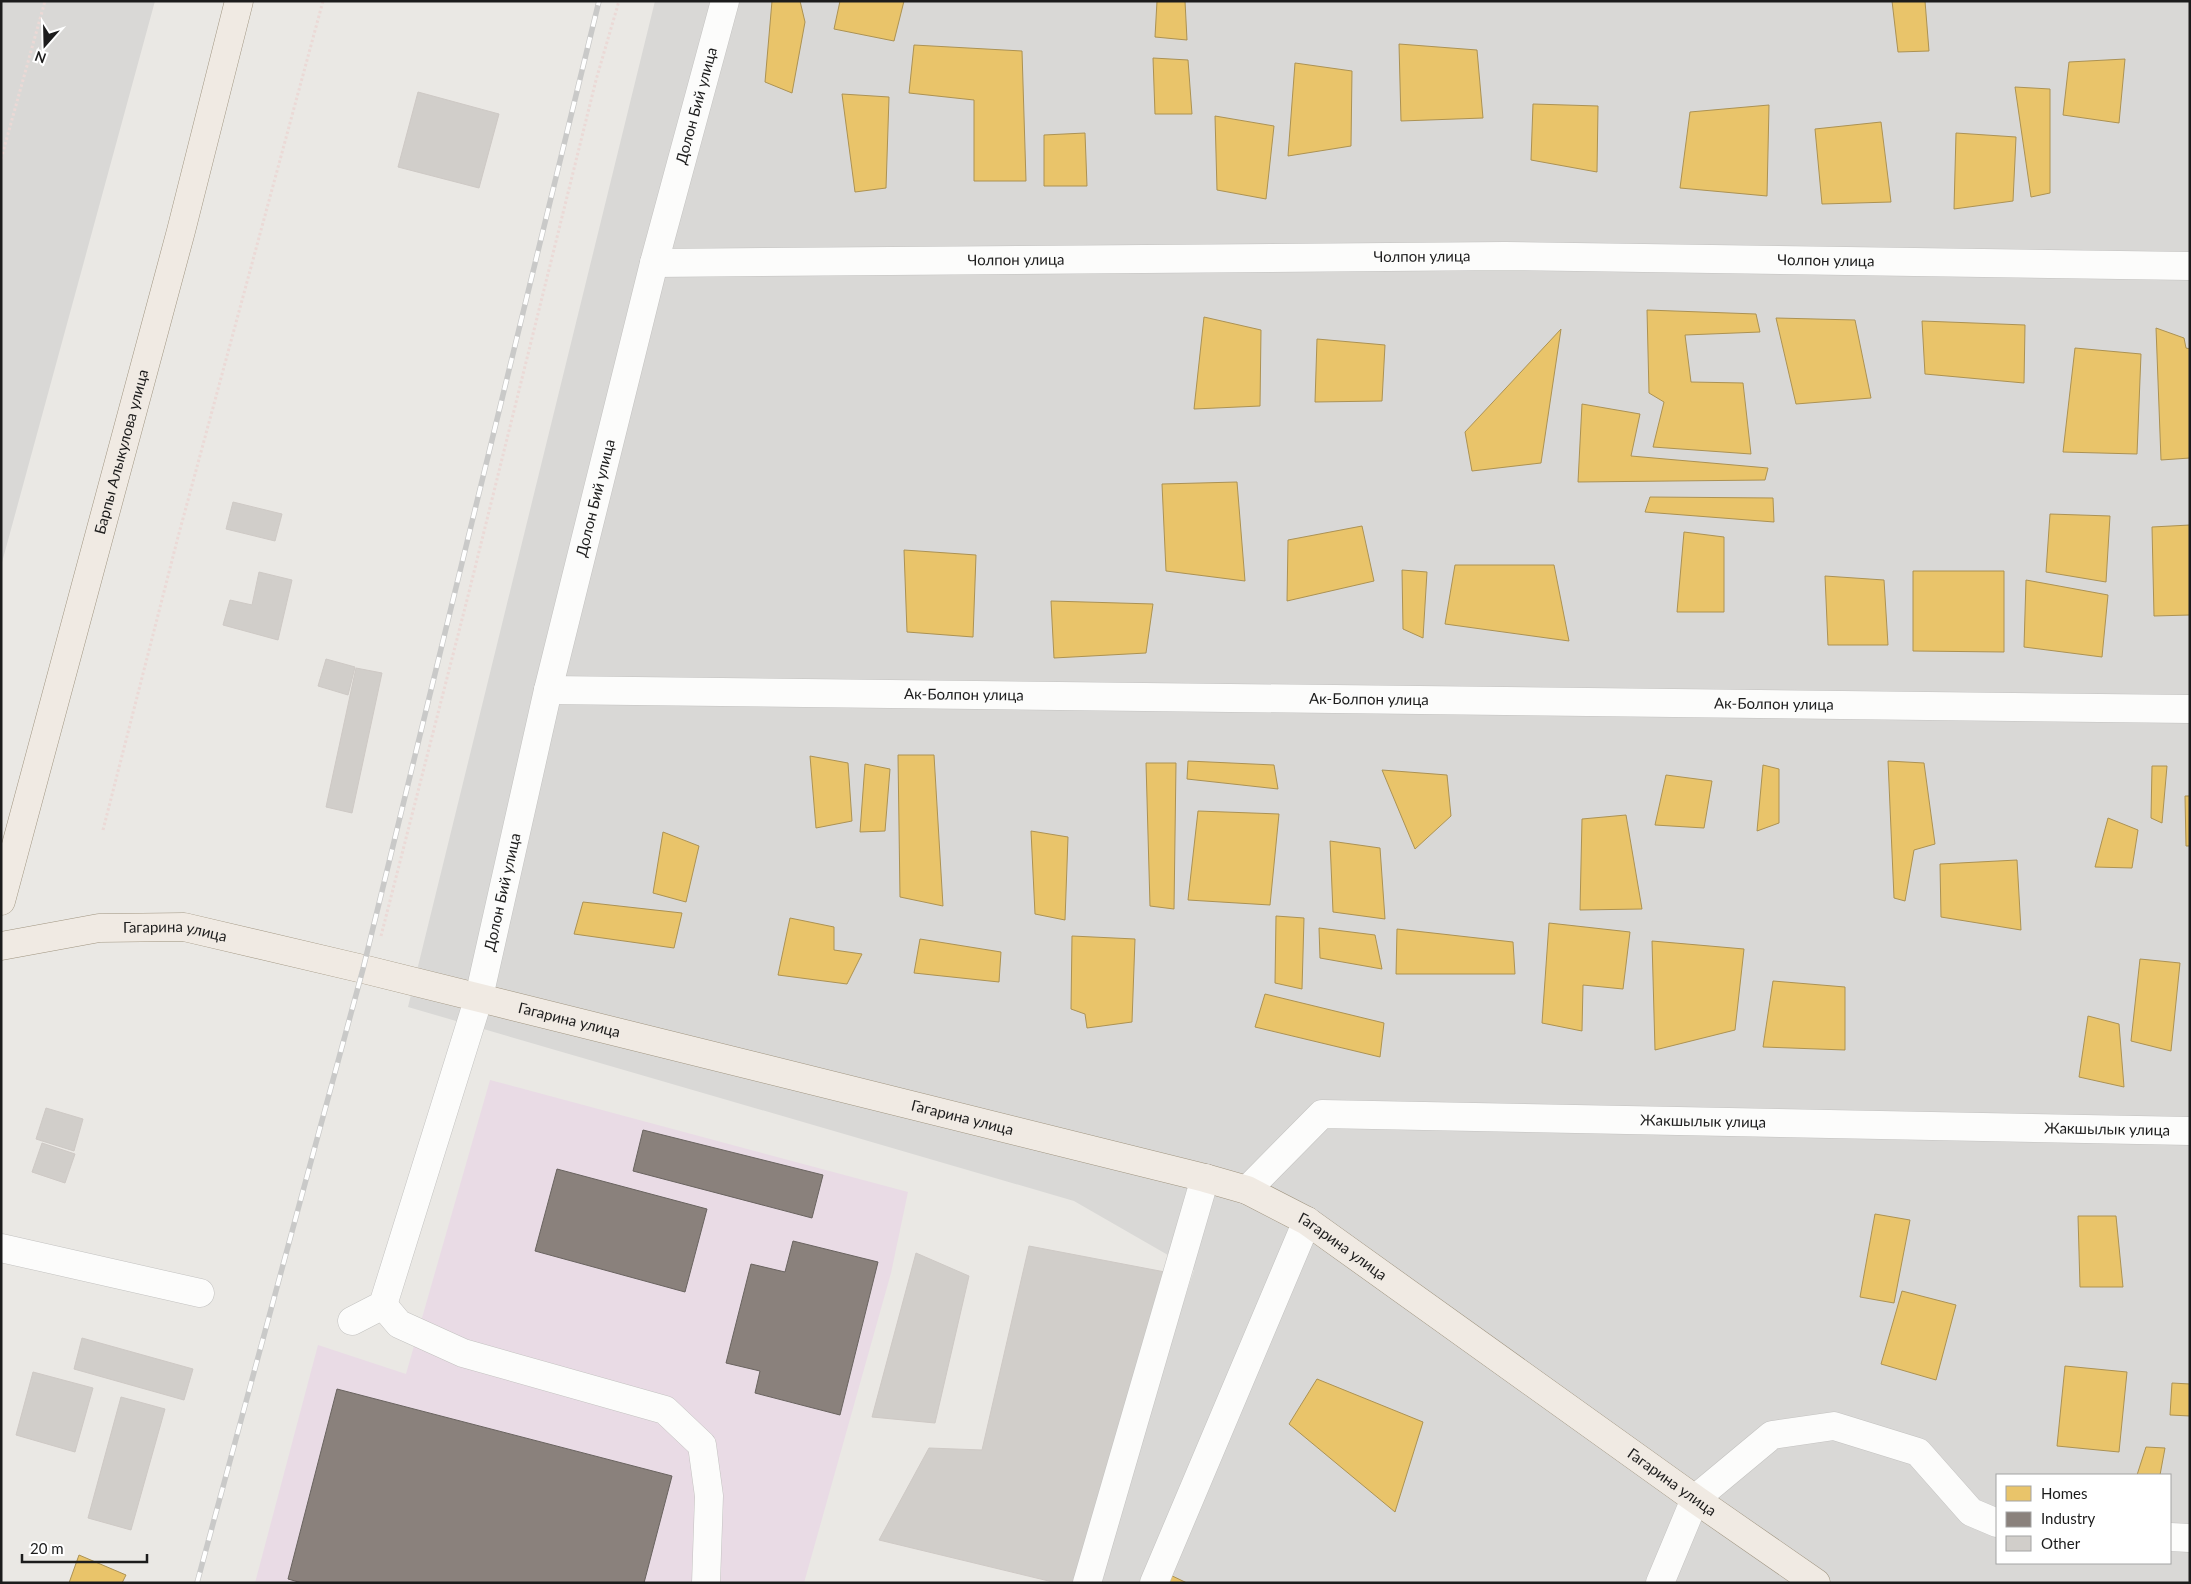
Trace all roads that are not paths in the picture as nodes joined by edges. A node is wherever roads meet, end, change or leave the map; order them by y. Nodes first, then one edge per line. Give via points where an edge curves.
1 (239, 1) edge
2 (725, 1) edge
3 (654, 263) junction
4 (2190, 266) edge
5 (548, 690) junction
6 (2190, 709) edge
7 (1, 901) edge
8 (1, 946) edge
9 (478, 997) junction
10 (2190, 1132) edge
11 (1205, 1178) junction
12 (1247, 1190) junction
13 (1307, 1221) junction
14 (1, 1248) edge
15 (200, 1293) dead end
16 (383, 1305) junction
17 (352, 1321) dead end
18 (1695, 1499) junction
19 (1996, 1523) edge
20 (2171, 1537) edge
21 (2190, 1538) edge
22 (706, 1583) edge
23 (1087, 1583) edge
24 (1154, 1583) edge
25 (1660, 1583) edge
26 (1816, 1583) edge

1 - 7 main road, Барпы Алыкулова улица via 179,241
2 - 3 street, Долон Бий улица
3 - 4 street, Чолпон улица via 1504,256
3 - 5 street, Долон Бий улица
5 - 6 street, Ак-Болпон улица
5 - 9 street, Долон Бий улица
8 - 9 main road, Гагарина улица via 99,928 184,927
9 - 11 main road, Гагарина улица
9 - 16 street, Долон Бий улица
10 - 12 street, Жакшылык улица via 1322,1114
11 - 12 main road, Гагарина улица
11 - 23 street
12 - 13 main road, Гагарина улица
13 - 18 main road, Гагарина улица
13 - 24 street
14 - 15 street
16 - 17 street
16 - 22 street via 399,1324 463,1354 665,1410 702,1445 709,1496
18 - 19 street via 1772,1435 1834,1426 1918,1452 1971,1512
18 - 25 street
18 - 26 main road, Гагарина улица
20 - 21 street

